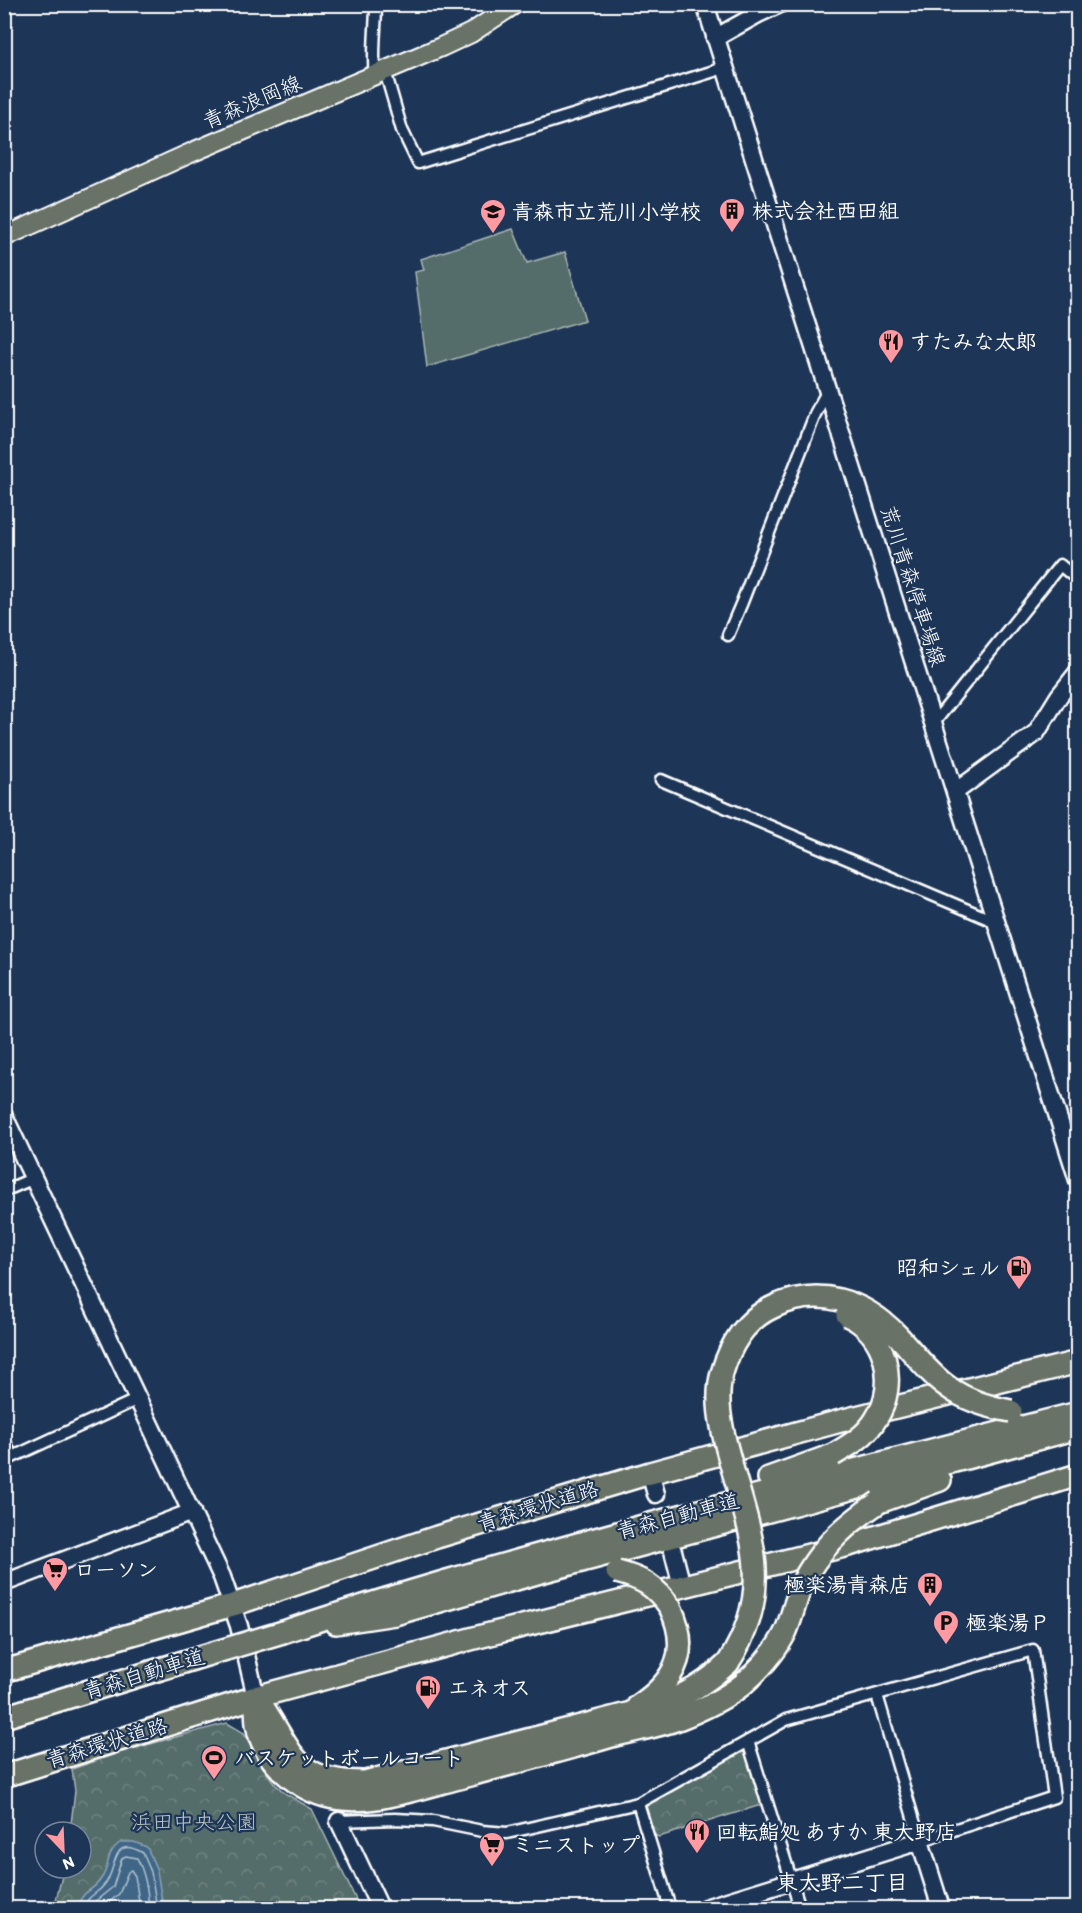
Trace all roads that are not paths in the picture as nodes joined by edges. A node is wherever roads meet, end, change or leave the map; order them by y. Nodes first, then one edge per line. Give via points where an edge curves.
1 (376, 4) edge
2 (514, 4) edge
3 (705, 4) edge
4 (780, 4) edge
5 (715, 38) junction
6 (724, 68) junction
7 (380, 73) junction
8 (4, 237) edge
9 (827, 392) junction
10 (1077, 580) edge
11 (728, 635) dead end
12 (1077, 672) edge
13 (933, 724) junction
14 (661, 780) dead end
15 (955, 792) junction
16 (996, 922) junction
17 (4, 1116) edge
18 (34, 1178) junction
19 (1077, 1180) edge
20 (4, 1191) edge
21 (1077, 1362) edge
22 (138, 1399) junction
23 (1077, 1404) edge
24 (1077, 1413) edge
25 (1077, 1428) edge
26 (1077, 1436) edge
27 (4, 1440) edge
28 (8, 1459) edge
29 (650, 1473) junction
30 (1077, 1475) edge
31 (656, 1494) dead end
32 (192, 1512) junction
33 (673, 1551) dead end
34 (538, 1564) junction
35 (4, 1583) edge
36 (682, 1586) junction
37 (233, 1605) junction
38 (4, 1671) edge
39 (735, 1672) junction
40 (877, 1695) junction
41 (256, 1697) junction
42 (627, 1713) junction
43 (4, 1717) edge
44 (748, 1741) junction
45 (4, 1776) edge
46 (638, 1803) junction
47 (339, 1821) joint
48 (920, 1841) junction
49 (792, 1880) junction
50 (380, 1908) edge
51 (670, 1908) edge
52 (705, 1908) edge
53 (800, 1908) edge
54 (941, 1908) edge

1 - 7 street via 372,55
2 - 7 main road, 青森浪岡線 via 471,33
3 - 5 street, 荒川青森停車場線
4 - 5 street
5 - 6 street, 荒川青森停車場線
6 - 7 street via 418,163
6 - 9 street, 荒川青森停車場線
7 - 8 main road, 青森浪岡線
9 - 11 street
9 - 13 street, 荒川青森停車場線
10 - 13 street via 1060,565
12 - 15 street via 1036,733
13 - 15 street, 荒川青森停車場線
14 - 16 street
15 - 16 street, 荒川青森停車場線
16 - 19 street, 荒川青森停車場線
17 - 18 street
18 - 20 street
18 - 22 street
21 - 29 highway, 青森環状道路
22 - 28 street
22 - 32 street
23 - 39 highway, bridge via 1052,1410 1011,1411 976,1403 933,1376 880,1320 846,1300 805,1297 767,1309 735,1340 721,1377 719,1398 723,1433 755,1560 756,1590
24 - 34 highway, 青森自動車道 via 808,1481
25 - 34 highway, 青森自動車道
26 - 39 highway, bridge via 920,1486 879,1502 850,1522 826,1546 806,1576 785,1632 758,1671
27 - 28 street
29 - 31 street
29 - 37 highway, 青森環状道路 via 437,1537
30 - 36 highway, 青森環状道路 via 849,1545
32 - 35 street
32 - 37 street
33 - 36 street
34 - 39 highway, bridge via 698,1502 833,1455 853,1443 877,1418 888,1380 878,1341 853,1317 816,1307 780,1315 750,1339 732,1371 730,1411 760,1529 767,1590 762,1622
34 - 42 highway, bridge via 637,1577 650,1584 670,1607 680,1639 679,1657 655,1695
34 - 43 highway, 青森自動車道, bridge via 384,1616 283,1632
36 - 41 highway, 青森環状道路
37 - 38 highway, 青森環状道路
37 - 41 street
39 - 41 highway via 702,1698 616,1735 368,1799 326,1796 306,1789 287,1775 266,1748 257,1726
39 - 42 highway via 713,1677 658,1706
40 - 44 street via 786,1720
40 - 48 street
40 - 48 street via 1033,1650 1054,1797
41 - 42 highway via 298,1762 327,1779 344,1782 387,1777
41 - 45 highway, 青森環状道路
44 - 46 street
44 - 49 street
46 - 47 street via 507,1833 433,1821
46 - 51 street
47 - 50 street
48 - 49 street
48 - 54 street
49 - 52 street
49 - 53 street

